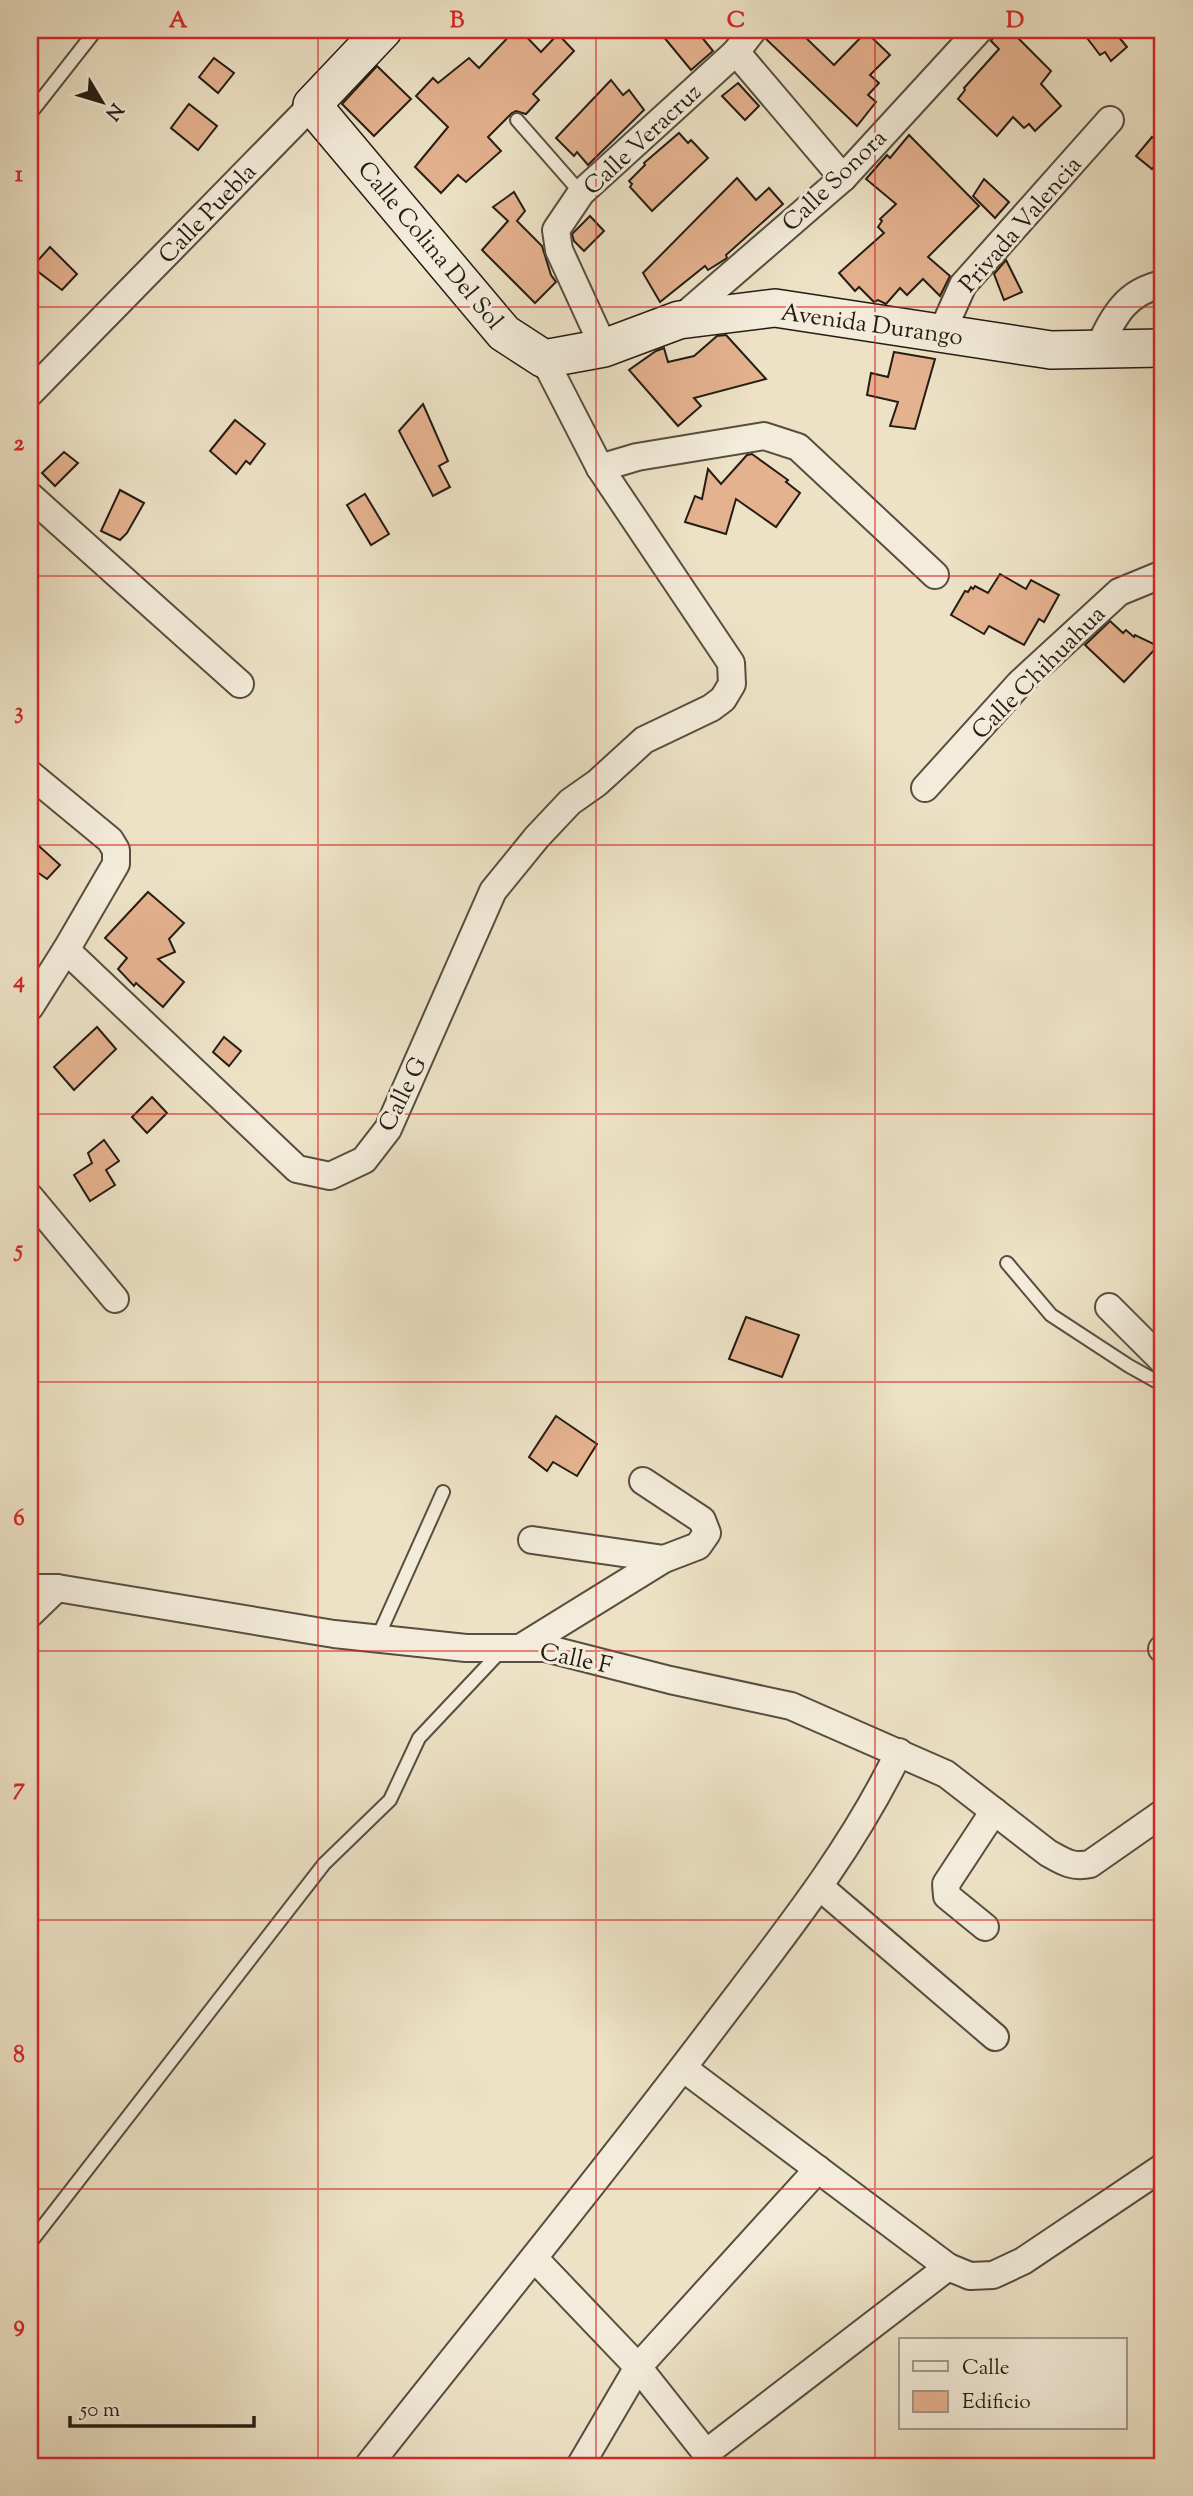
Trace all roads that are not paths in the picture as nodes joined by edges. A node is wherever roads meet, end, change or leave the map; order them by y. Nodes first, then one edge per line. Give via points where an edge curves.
1 (96, 30) edge
2 (383, 30) edge
3 (753, 30) edge
4 (979, 30) edge
5 (736, 52) junction
6 (312, 105) junction
7 (30, 114) edge
8 (517, 120) dead end
9 (1110, 120) dead end
10 (843, 178) junction
11 (581, 193) junction
12 (1163, 284) edge
13 (679, 320) junction
14 (941, 334) junction
15 (604, 348) junction
16 (1163, 348) edge
17 (1098, 349) junction
18 (544, 359) junction
19 (30, 392) edge
20 (600, 468) junction
21 (30, 496) edge
22 (1163, 574) edge
23 (935, 575) dead end
24 (731, 663) joint
25 (240, 684) dead end
26 (30, 774) edge
27 (925, 788) dead end
28 (66, 950) junction
29 (30, 1007) edge
30 (30, 1197) edge
31 (1007, 1263) dead end
32 (115, 1299) dead end
33 (1109, 1307) dead end
34 (1163, 1360) edge
35 (1163, 1385) edge
36 (643, 1481) dead end
37 (443, 1492) dead end
38 (532, 1539) dead end
39 (664, 1559) junction
40 (30, 1588) edge
41 (57, 1588) junction
42 (30, 1614) edge
43 (377, 1639) junction
44 (512, 1648) junction
45 (899, 1752) junction
46 (994, 1811) junction
47 (1163, 1813) edge
48 (820, 1887) junction
49 (985, 1927) dead end
50 (995, 2037) dead end
51 (683, 2068) junction
52 (1163, 2167) edge
53 (818, 2169) junction
54 (30, 2243) edge
55 (534, 2258) junction
56 (948, 2267) junction
57 (638, 2367) junction
58 (368, 2466) edge
59 (580, 2466) edge

1 - 7 lane
2 - 6 main road, Calle Puebla
3 - 5 street, Calle Veracruz
4 - 10 street, Calle Sonora
5 - 10 street
5 - 11 street, Calle Veracruz
6 - 18 main road, Calle Colina Del Sol via 504,333
6 - 19 street, Calle Puebla
8 - 11 lane
9 - 14 street, Privada Valencia via 963,285
10 - 13 street, Calle Sonora
11 - 15 street, Calle Veracruz via 556,230 559,250
12 - 17 street via 1144,288 1117,311
13 - 14 main road, Avenida Durango via 775,308
13 - 15 main road, Avenida Durango
14 - 17 main road, Avenida Durango via 1051,349
15 - 18 main road, Avenida Durango
16 - 17 main road, Avenida Durango
18 - 20 street, Calle Colina Del Sol
20 - 23 street via 637,457 764,436 798,447
20 - 24 street, Calle Colina Del Sol
21 - 25 street
22 - 27 street, Calle Chihuahua via 1119,592 1020,683
24 - 28 street, Calle G via 732,684 723,699 644,740 570,802 493,891 388,1129 364,1160 330,1176 297,1169
26 - 28 street via 110,840 116,850 116,864
28 - 29 street
30 - 32 street
31 - 35 lane via 1051,1315
33 - 34 street
36 - 39 street via 702,1520 707,1533 698,1546
37 - 43 lane
38 - 39 street
39 - 44 street
40 - 41 street, Calle F
41 - 42 street
41 - 43 street, Calle F
43 - 44 street, Calle F
44 - 45 street, Calle F via 545,1648 791,1706
44 - 54 lane via 419,1738 390,1800 324,1864
45 - 46 street, Calle F via 946,1774
45 - 48 street via 877,1799
46 - 47 street, Calle F via 1048,1853 1078,1867 1090,1864
46 - 49 street via 946,1884 947,1896
48 - 50 street
48 - 51 street
51 - 53 street
51 - 55 street
52 - 56 street via 1023,2261 993,2275 970,2276
53 - 56 street
53 - 57 street
55 - 57 street
55 - 58 street
56 - 57 street via 706,2453
57 - 59 street

